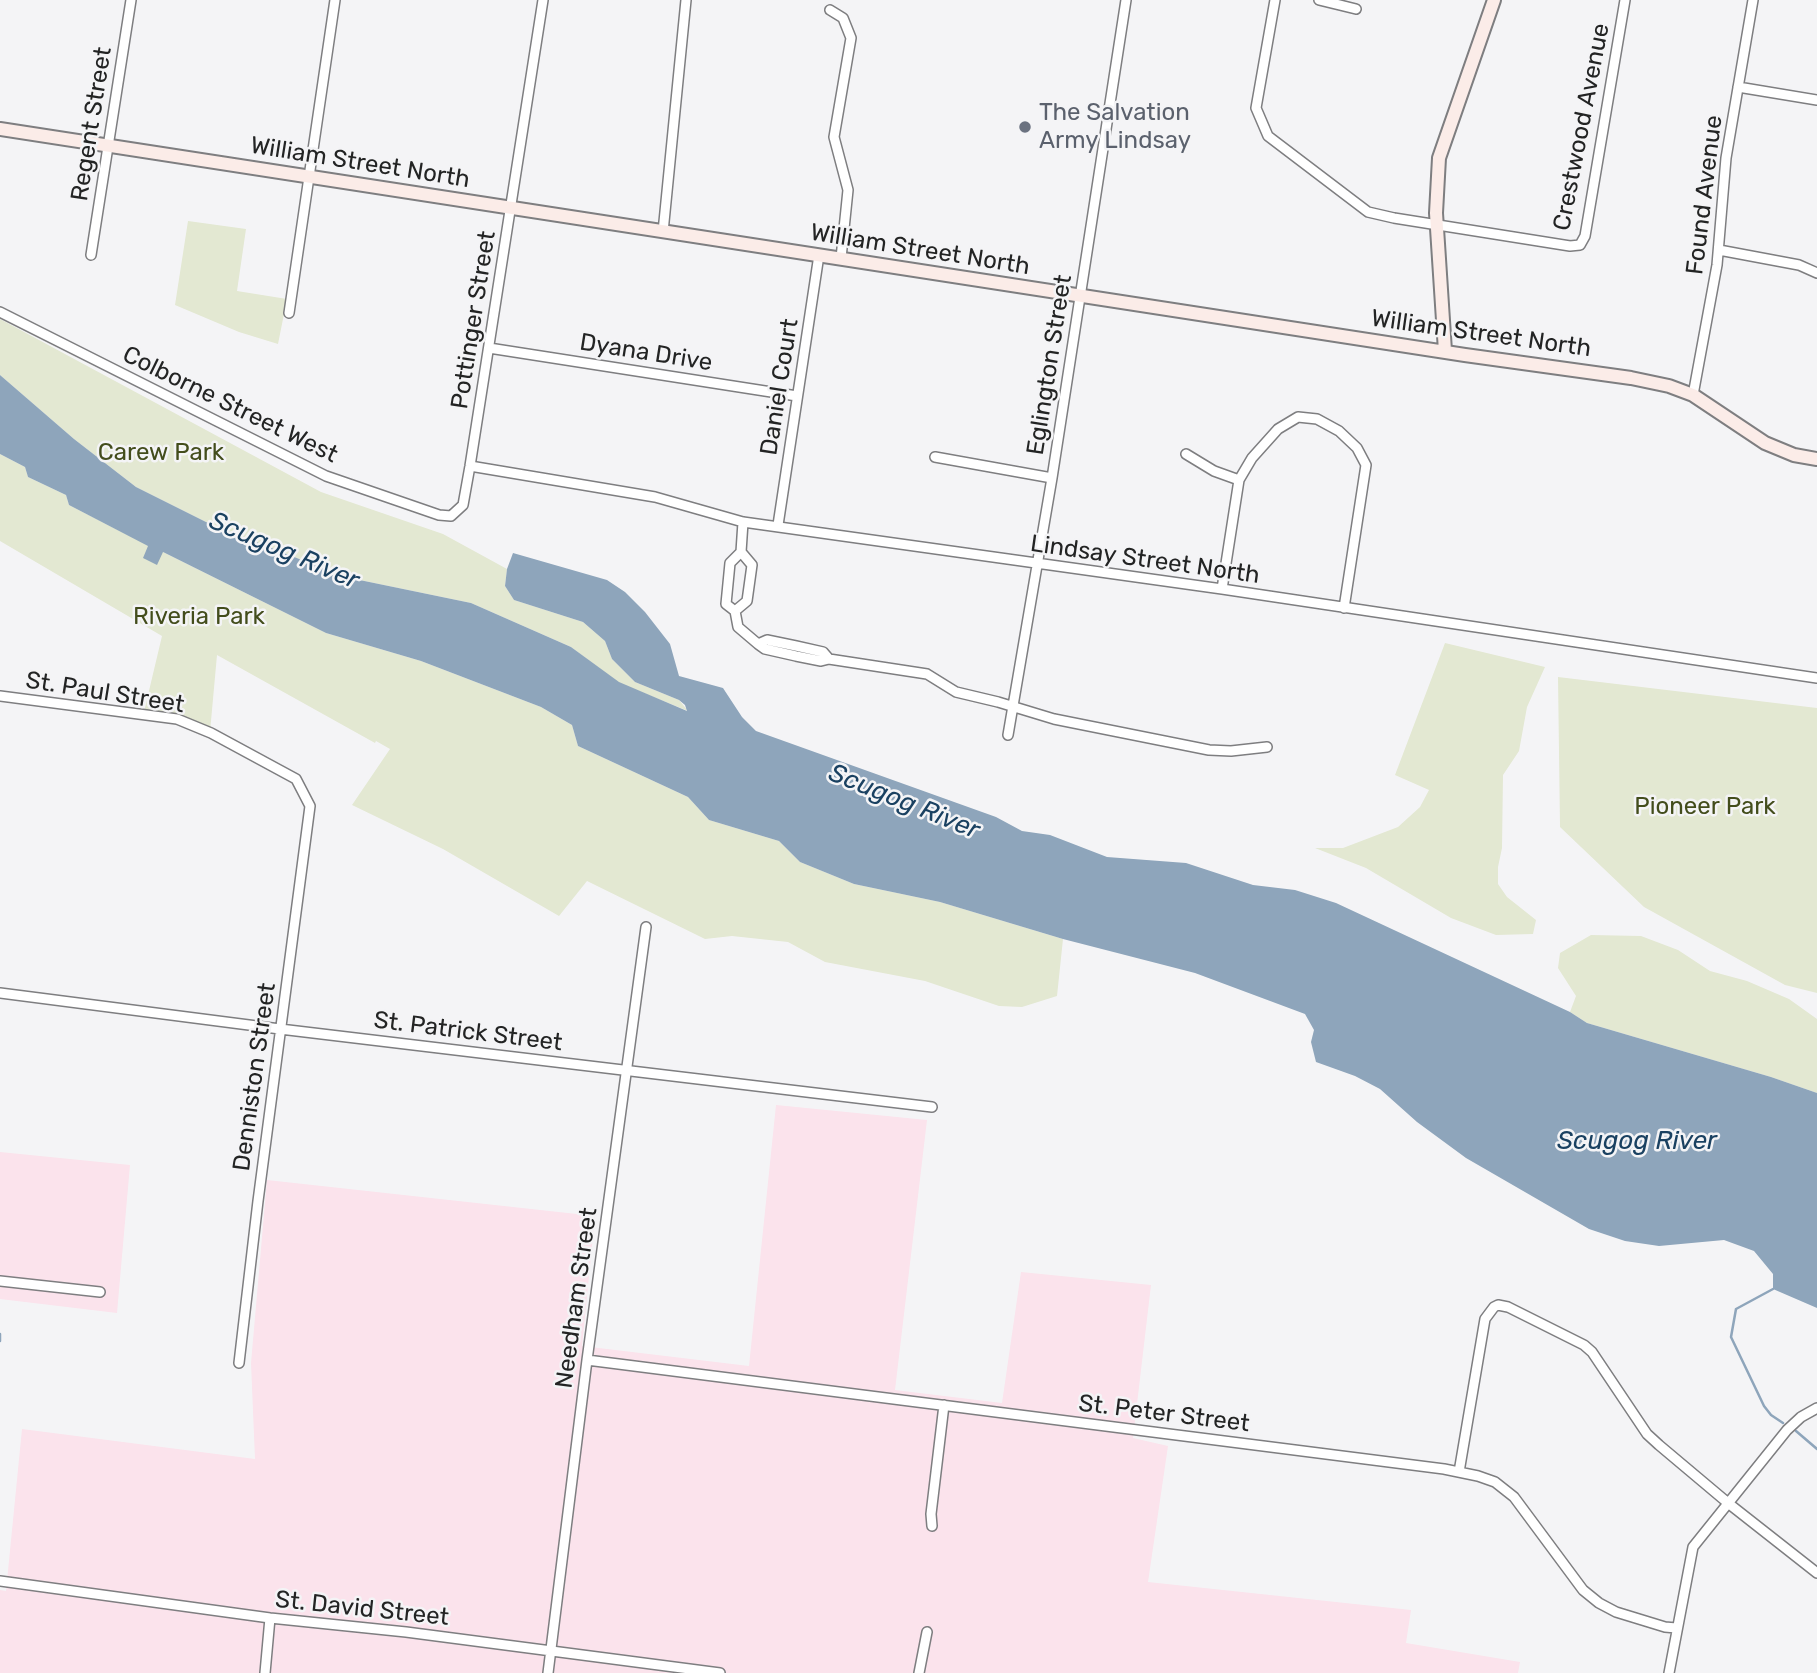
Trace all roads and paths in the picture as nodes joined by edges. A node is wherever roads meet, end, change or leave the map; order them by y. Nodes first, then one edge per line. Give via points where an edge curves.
1 (131, 0) edge
2 (335, 0) edge
3 (543, 0) edge
4 (686, 0) edge
5 (1126, 0) edge
6 (1275, 0) edge
7 (1320, 0) edge
8 (1494, 0) edge
9 (1625, 0) edge
10 (1753, 0) edge
11 (1356, 9) dead end
12 (830, 10) dead end
13 (1738, 87) junction
14 (1817, 100) edge
15 (0, 129) edge
16 (109, 145) junction
17 (309, 176) junction
18 (510, 208) junction
19 (1437, 225) junction
20 (663, 232) junction
21 (1719, 250) junction
22 (91, 255) dead end
23 (819, 255) junction
24 (841, 258) junction
25 (1817, 273) edge
26 (1081, 296) junction
27 (0, 312) edge
28 (289, 313) dead end
29 (489, 348) junction
30 (1445, 351) junction
31 (1693, 395) junction
32 (797, 396) junction
33 (1186, 454) dead end
34 (935, 457) dead end
35 (1817, 459) edge
36 (470, 466) junction
37 (1052, 478) junction
38 (1239, 480) junction
39 (451, 516) joint
40 (743, 522) junction
41 (779, 526) junction
42 (741, 552) junction
43 (1038, 565) junction
44 (1222, 589) junction
45 (1344, 608) junction
46 (735, 611) junction
47 (1817, 678) edge
48 (0, 696) edge
49 (1012, 706) junction
50 (1008, 735) dead end
51 (1267, 747) dead end
52 (307, 798) joint
53 (646, 928) dead end
54 (0, 993) edge
55 (280, 1029) junction
56 (628, 1069) junction
57 (932, 1107) dead end
58 (0, 1280) edge
59 (100, 1292) dead end
60 (587, 1360) junction
61 (239, 1363) dead end
62 (944, 1405) junction
63 (1817, 1408) edge
64 (1459, 1472) junction
65 (1728, 1503) junction
66 (932, 1526) dead end
67 (1817, 1573) edge
68 (0, 1581) edge
69 (270, 1618) junction
70 (1676, 1628) junction
71 (928, 1632) dead end
72 (551, 1652) junction
73 (265, 1673) edge
74 (548, 1673) edge
75 (720, 1673) edge
76 (919, 1673) edge
77 (1669, 1673) edge

1 - 16 street, Regent Street
2 - 17 street
3 - 18 street, Pottinger Street
4 - 20 street
5 - 26 street, Eglington Street
6 - 19 street via 1256,108 1268,135 1368,212
7 - 11 street
8 - 19 street via 1439,158
9 - 19 street, Crestwood Avenue via 1580,245
10 - 13 street, Found Avenue
12 - 24 street via 843,19 851,38 834,137 848,190
13 - 14 street
13 - 21 street, Found Avenue via 1725,167
15 - 16 street, William Street North
16 - 17 street, William Street North
16 - 22 street, Regent Street
17 - 18 street, William Street North
17 - 28 street
18 - 20 street, William Street North
18 - 29 street, Pottinger Street
19 - 30 street
20 - 23 street, William Street North
21 - 25 street via 1799,265
21 - 31 street, Found Avenue
23 - 24 street, William Street North
23 - 32 street, Daniel Court
24 - 26 street, William Street North
26 - 30 street, William Street North
26 - 37 street, Eglington Street
27 - 39 street, Colborne Street West via 326,476
29 - 32 street, Dyana Drive
29 - 36 street, Pottinger Street
30 - 31 street, William Street North via 1631,378
31 - 35 street, William Street North via 1765,443
32 - 41 street, Daniel Court
33 - 38 street
34 - 37 street
36 - 39 street, Pottinger Street via 463,505
36 - 40 street, Lindsay Street North via 655,497
37 - 43 street, Eglington Street
38 - 44 street
38 - 45 street via 1278,429 1298,417 1317,419 1357,448 1366,465
40 - 41 street, Lindsay Street North
40 - 42 street
41 - 43 street, Lindsay Street North
42 - 46 street via 730,563 726,604
42 - 46 street via 752,565 747,601
43 - 44 street, Lindsay Street North
43 - 49 street, Eglington Street
44 - 45 street, Lindsay Street North
45 - 47 street, Lindsay Street North
46 - 49 street via 738,627 758,643 767,640 796,651 823,652 829,659 927,674 956,692
48 - 52 street, St. Paul Street via 177,719 296,779
49 - 50 street, Eglington Street
49 - 51 street via 1054,719 1209,750
52 - 55 street, Denniston Street via 310,806
53 - 56 street, Needham Street
54 - 55 street, St. Patrick Street
55 - 56 street, St. Patrick Street
55 - 61 street, Denniston Street
56 - 57 street, St. Patrick Street
56 - 60 street, Needham Street
58 - 59 street
60 - 62 street, St. Peter Street
60 - 72 street, Needham Street
62 - 64 street, St. Peter Street
62 - 66 street
63 - 65 street via 1796,1420
64 - 65 street via 1485,1319 1498,1305 1592,1352 1647,1434
64 - 70 street, St. Peter Street via 1495,1482 1514,1497 1583,1590 1599,1603
65 - 67 street
65 - 70 street via 1693,1547
68 - 69 street, St. David Street
69 - 72 street, St. David Street
69 - 73 street
70 - 77 street
71 - 76 street
72 - 74 street, Needham Street
72 - 75 street, St. David Street

